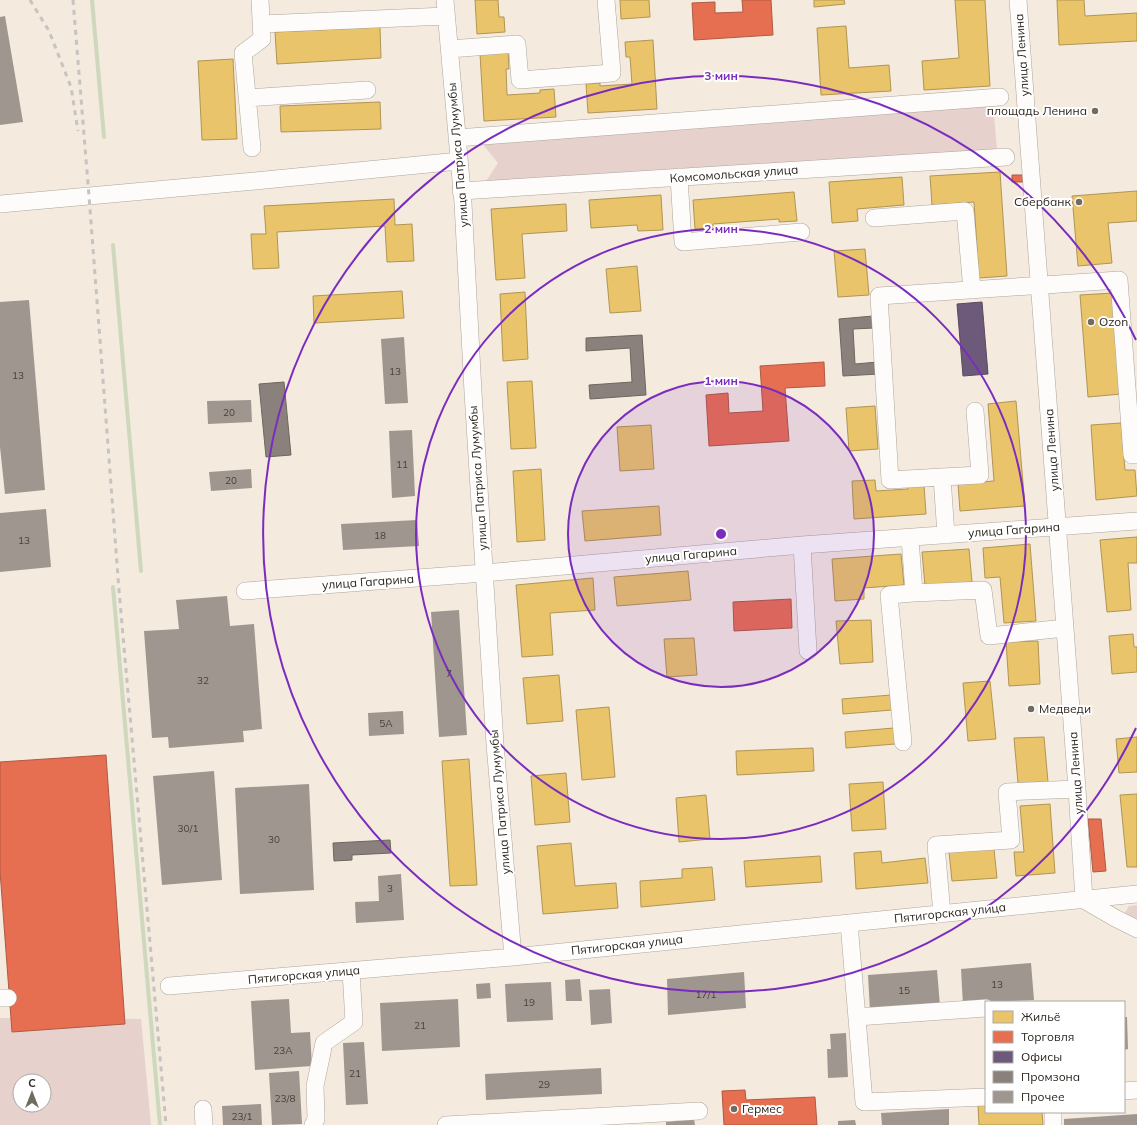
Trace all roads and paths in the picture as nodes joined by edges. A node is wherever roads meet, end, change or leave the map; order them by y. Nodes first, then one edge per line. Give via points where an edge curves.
1 (260, 0) edge
2 (606, 0) edge
3 (1018, 0) edge
4 (446, 8) edge
5 (261, 24) junction
6 (449, 49) junction
7 (367, 90) dead end
8 (1000, 97) dead end
9 (247, 98) junction
10 (457, 138) junction
11 (252, 148) dead end
12 (1006, 157) dead end
13 (459, 161) junction
14 (679, 177) junction
15 (461, 191) junction
16 (0, 204) edge
17 (874, 218) dead end
18 (801, 232) dead end
19 (1040, 285) junction
20 (972, 290) junction
21 (975, 411) dead end
22 (1137, 455) edge
23 (942, 477) junction
24 (1137, 521) edge
25 (1058, 527) junction
26 (946, 535) junction
27 (910, 538) junction
28 (802, 546) junction
29 (484, 573) junction
30 (245, 591) dead end
31 (914, 593) junction
32 (1065, 628) junction
33 (808, 651) dead end
34 (903, 742) dead end
35 (1077, 789) junction
36 (1137, 894) edge
37 (1084, 900) junction
38 (942, 914) junction
39 (849, 923) junction
40 (1137, 929) edge
41 (513, 957) junction
42 (351, 971) junction
43 (169, 986) dead end
44 (985, 1008) edge
45 (857, 1017) junction
46 (1137, 1090) edge
47 (1125, 1091) edge
48 (985, 1097) edge
49 (699, 1111) dead end
50 (1053, 1113) edge
51 (313, 1125) edge
52 (446, 1125) edge
53 (1053, 1125) edge

1 - 5 street
2 - 6 street via 612,73 520,80 517,44
3 - 19 street, улица Ленина
4 - 5 street
4 - 6 street, улица Патриса Лумумбы
5 - 9 street via 262,39 243,53
6 - 10 street, улица Патриса Лумумбы
7 - 9 street
8 - 10 street
9 - 11 street
10 - 13 street, улица Патриса Лумумбы
12 - 14 street, Комсомольская улица
13 - 15 street, улица Патриса Лумумбы
13 - 16 street
14 - 15 street, Комсомольская улица
14 - 18 street via 683,242
15 - 29 street, улица Патриса Лумумбы
17 - 20 street via 965,212
19 - 20 street
19 - 22 street via 1119,280 1132,455
19 - 25 street, улица Ленина
20 - 23 street via 879,296 890,480
21 - 23 street via 980,475
23 - 26 street
24 - 25 street, улица Гагарина
25 - 26 street, улица Гагарина
25 - 32 street, улица Ленина
26 - 27 street, улица Гагарина
27 - 28 street, улица Гагарина
27 - 31 street
28 - 29 street, улица Гагарина
28 - 33 street
29 - 30 street, улица Гагарина
29 - 41 street, улица Патриса Лумумбы
31 - 32 street via 983,590 988,636
31 - 34 street via 889,595
32 - 35 street, улица Ленина
35 - 37 street, улица Ленина
35 - 38 street via 1007,792 1011,840 936,845
36 - 37 street, Пятигорская улица
37 - 38 street, Пятигорская улица
37 - 40 street
38 - 39 street, Пятигорская улица
39 - 41 street, Пятигорская улица
39 - 45 street
41 - 42 street, Пятигорская улица
42 - 43 street, Пятигорская улица
42 - 51 street via 354,1022 324,1043 315,1086 316,1118
44 - 45 street
45 - 48 street via 864,1102
46 - 47 street
49 - 52 street
50 - 53 street

